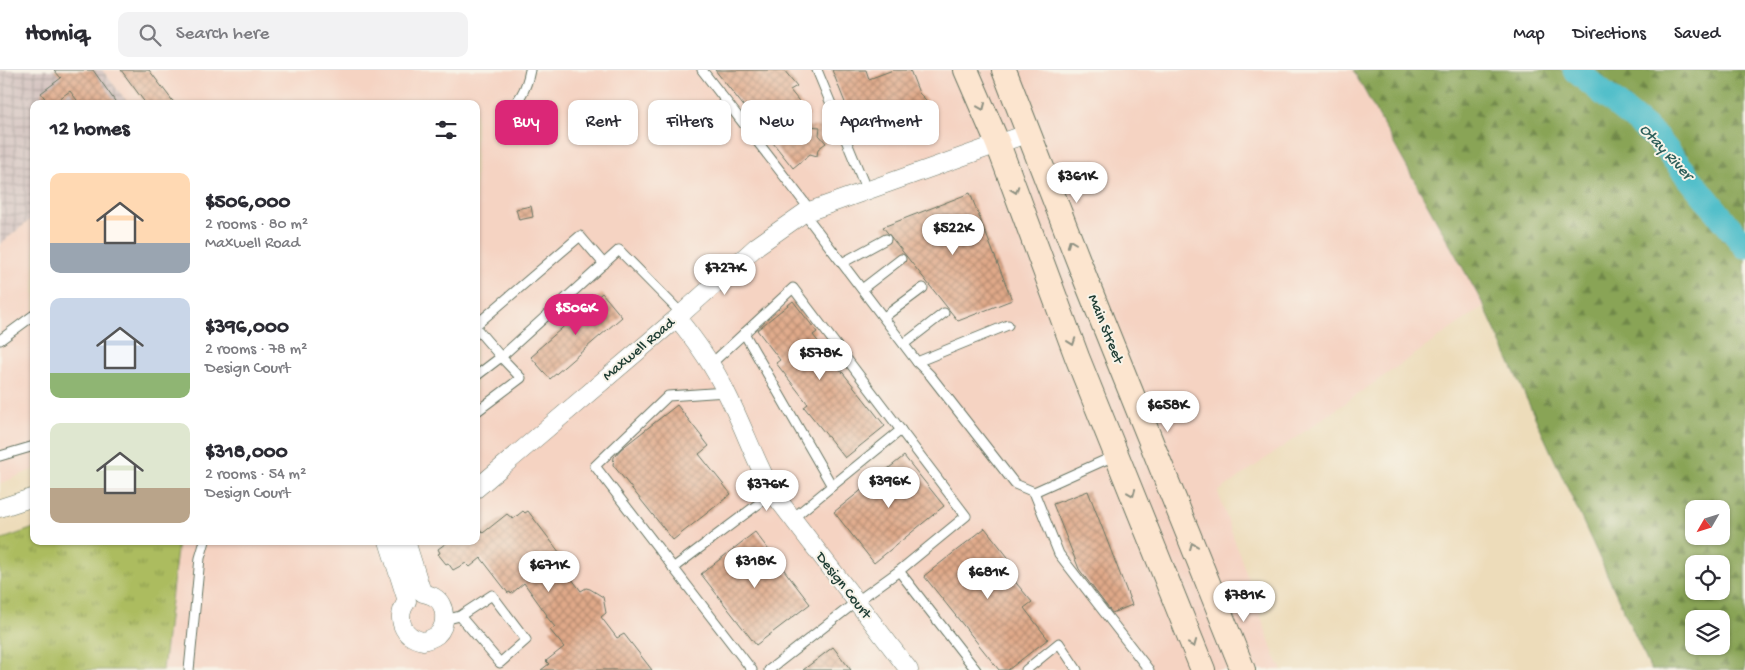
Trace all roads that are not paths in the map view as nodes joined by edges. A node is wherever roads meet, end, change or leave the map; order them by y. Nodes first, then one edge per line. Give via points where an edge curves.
1 (530, 70) edge
2 (702, 70) edge
3 (817, 70) edge
4 (966, 70) edge
5 (1004, 70) edge
6 (519, 100) edge
7 (1029, 133) junction
8 (998, 144) junction
9 (867, 191) junction
10 (808, 212) junction
11 (886, 240) dead end
12 (901, 260) dead end
13 (842, 263) junction
14 (604, 264) junction
15 (923, 288) dead end
16 (862, 289) junction
17 (944, 313) dead end
18 (680, 316) junction
19 (884, 317) junction
20 (30, 318) edge
21 (480, 323) edge
22 (1008, 325) dead end
23 (480, 331) edge
24 (744, 333) junction
25 (0, 340) edge
26 (904, 344) junction
27 (501, 357) junction
28 (917, 362) junction
29 (711, 364) junction
30 (480, 373) edge
31 (726, 392) junction
32 (480, 409) edge
33 (901, 430) junction
34 (30, 447) edge
35 (1117, 454) junction
36 (0, 456) edge
37 (480, 486) edge
38 (832, 486) junction
39 (1034, 492) junction
40 (773, 493) junction
41 (30, 498) edge
42 (0, 508) edge
43 (792, 519) junction
44 (204, 545) edge
45 (389, 545) edge
46 (407, 545) edge
47 (673, 568) junction
48 (899, 571) junction
49 (856, 602) junction
50 (452, 618) junction
51 (189, 670) edge
52 (752, 670) edge
53 (769, 670) edge
54 (909, 670) edge
55 (976, 670) edge
56 (1026, 670) edge
57 (1077, 670) edge
58 (1149, 670) edge
59 (1204, 670) edge
60 (1243, 670) edge

1 - 6 lane
2 - 10 lane
3 - 9 lane
4 -> 8 main road
5 - 7 main road, Main Street
7 - 8 street, Maxwell Road
60 -> 7 main road, Main Street
8 - 9 street, Maxwell Road
8 -> 35 main road via 1077,357
9 - 10 street, Maxwell Road
10 - 13 lane
10 - 18 street, Maxwell Road via 757,246
11 - 13 lane
12 - 16 lane
13 - 16 lane
14 - 18 lane via 619,250
14 - 21 lane via 580,236
14 - 27 lane
15 - 19 lane
16 - 19 lane
17 - 26 lane
18 - 29 street, Design Court
18 - 37 street, Maxwell Road
19 - 26 lane
20 - 25 lane
22 - 28 lane
23 - 27 lane
24 - 29 lane
24 - 33 lane via 793,288
24 - 38 lane
26 - 28 lane
27 - 30 lane
27 - 32 lane via 521,378
28 - 39 lane via 1015,484
29 - 31 street, Design Court
31 - 40 street, Design Court
31 - 47 lane via 668,396 596,466
33 - 38 lane
33 - 48 lane via 966,516
34 - 36 lane
35 - 39 lane
35 -> 59 main road
38 - 43 lane
39 - 58 lane via 1059,554
40 - 43 street, Design Court
40 - 47 lane
41 - 42 street
43 - 49 street, Design Court
44 - 51 lane
45 - 50 street via 408,601 400,619 405,632 416,640 429,639 438,635
46 - 50 street via 420,589 434,596
47 - 52 lane
48 - 49 lane
48 - 55 lane
49 - 53 lane
49 - 54 street, Design Court
50 - 50 lane via 492,595 526,640 500,663
56 - 57 lane via 1059,643

